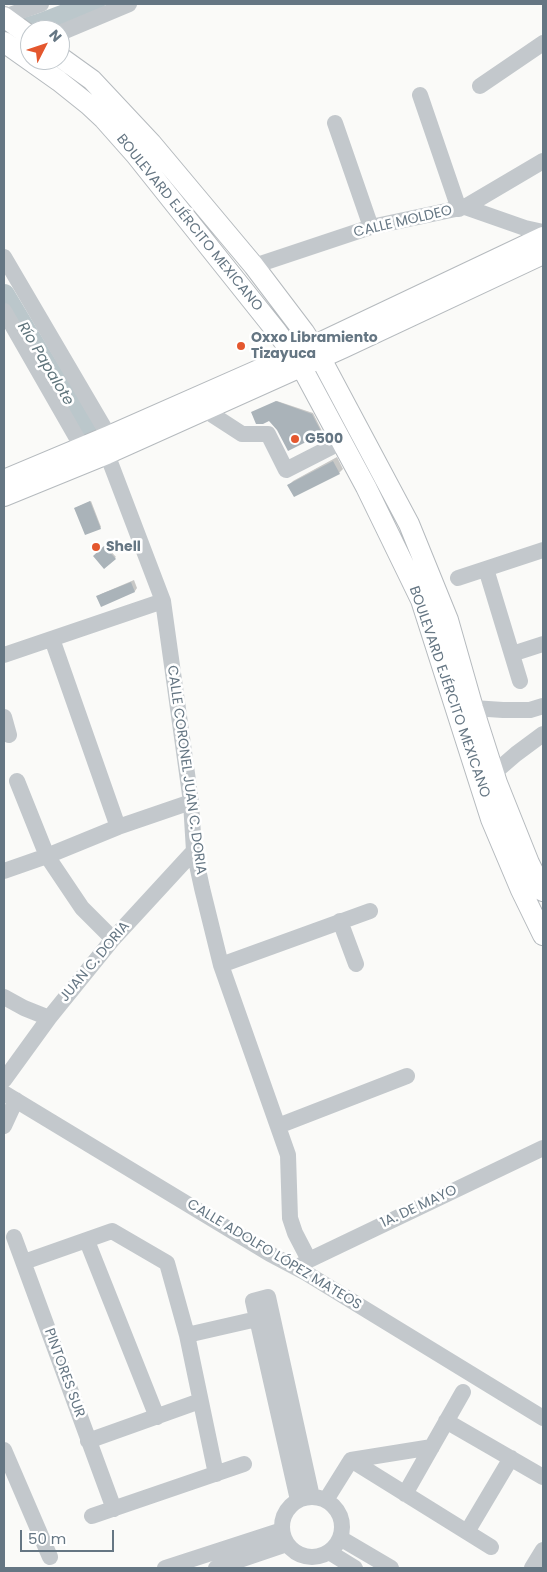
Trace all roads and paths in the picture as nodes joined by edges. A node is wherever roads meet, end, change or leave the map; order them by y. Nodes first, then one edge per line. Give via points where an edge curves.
1 (41, 4) edge
2 (129, 4) edge
3 (4, 17) edge
4 (20, 29) edge
5 (70, 30) edge
6 (543, 43) edge
7 (6, 45) edge
8 (70, 64) edge
9 (480, 86) dead end
10 (420, 95) dead end
11 (335, 123) dead end
12 (143, 149) junction
13 (543, 161) edge
14 (462, 208) junction
15 (371, 227) junction
16 (543, 232) edge
17 (543, 237) edge
18 (543, 254) edge
19 (4, 257) edge
20 (254, 266) junction
21 (4, 311) edge
22 (316, 351) junction
23 (297, 360) junction
24 (205, 410) junction
25 (108, 445) junction
26 (344, 446) junction
27 (82, 447) junction
28 (4, 480) edge
29 (4, 496) edge
30 (543, 550) edge
31 (486, 569) junction
32 (458, 578) dead end
33 (163, 601) junction
34 (52, 639) junction
35 (543, 644) edge
36 (512, 654) junction
37 (4, 655) edge
38 (520, 682) dead end
39 (473, 708) junction
40 (536, 708) edge
41 (4, 717) edge
42 (9, 735) dead end
43 (541, 736) edge
44 (494, 773) junction
45 (17, 781) dead end
46 (191, 802) junction
47 (118, 827) junction
48 (194, 851) junction
49 (47, 856) junction
50 (4, 871) edge
51 (543, 891) edge
52 (370, 911) dead end
53 (340, 921) junction
54 (543, 935) edge
55 (113, 940) junction
56 (356, 964) dead end
57 (220, 965) junction
58 (4, 997) edge
59 (49, 1018) junction
60 (407, 1076) dead end
61 (4, 1080) edge
62 (10, 1097) edge
63 (4, 1126) edge
64 (278, 1126) junction
65 (543, 1148) edge
66 (14, 1237) dead end
67 (87, 1241) junction
68 (24, 1262) junction
69 (302, 1264) junction
70 (256, 1319) junction
71 (186, 1335) junction
72 (463, 1392) dead end
73 (200, 1402) junction
74 (157, 1417) junction
75 (543, 1418) edge
76 (446, 1421) junction
77 (88, 1441) junction
78 (432, 1447) junction
79 (4, 1450) edge
80 (511, 1458) junction
81 (351, 1460) junction
82 (244, 1464) dead end
83 (216, 1474) junction
84 (543, 1477) edge
85 (405, 1494) junction
86 (312, 1499) junction
87 (114, 1509) junction
88 (92, 1516) dead end
89 (467, 1532) junction
90 (284, 1537) junction
91 (340, 1538) junction
92 (491, 1547) dead end
93 (543, 1550) edge
94 (50, 1557) dead end
95 (328, 1558) edge
96 (306, 1562) edge
97 (165, 1568) edge
98 (216, 1568) edge
99 (355, 1568) edge
100 (391, 1568) edge
101 (532, 1568) edge

1 - 3 street
2 - 5 street
3 - 4 main road
6 - 9 street
7 - 12 main road, BOULEVARD EJÉRCITO MEXICANO via 59,81
8 - 12 main road, BOULEVARD EJÉRCITO MEXICANO via 92,80
10 - 14 street
11 - 15 street
12 - 20 main road, BOULEVARD EJÉRCITO MEXICANO
12 - 23 main road, BOULEVARD EJÉRCITO MEXICANO
13 - 14 street, CALLE MOLDEO
14 - 15 street, CALLE MOLDEO
14 - 16 street
15 - 20 street, CALLE MOLDEO
17 - 22 main road
18 - 22 main road
19 - 25 street, CALLE CORONEL JUAN C. DORIA
20 - 22 main road, BOULEVARD EJÉRCITO MEXICANO
21 - 27 street
22 - 23 main road
22 - 39 main road, BOULEVARD EJÉRCITO MEXICANO via 409,524 448,620
23 - 24 main road
23 - 25 main road
23 - 26 main road, BOULEVARD EJÉRCITO MEXICANO
24 - 25 main road
24 - 26 street via 242,434 268,434 286,470 335,445
25 - 27 main road
25 - 29 main road
25 - 33 street, CALLE CORONEL JUAN C. DORIA
26 - 54 main road, BOULEVARD EJÉRCITO MEXICANO via 421,600 491,818 520,890
27 - 28 main road
30 - 31 street
31 - 32 street
31 - 36 street
33 - 34 street
33 - 46 street, CALLE CORONEL JUAN C. DORIA
34 - 37 street
34 - 47 street
35 - 36 street
36 - 38 street
39 - 40 street
39 - 44 main road, BOULEVARD EJÉRCITO MEXICANO
40 - 43 street
41 - 42 street
43 - 44 street
44 - 51 main road, BOULEVARD EJÉRCITO MEXICANO via 528,863
45 - 49 street
46 - 47 street
46 - 48 street, CALLE CORONEL JUAN C. DORIA
47 - 49 street
48 - 55 street, JUAN C. DORIA
48 - 57 street, CALLE CORONEL JUAN C. DORIA
49 - 50 street
49 - 55 street via 82,908
52 - 53 street
53 - 56 street
53 - 57 street
55 - 59 street, JUAN C. DORIA
57 - 64 street, CALLE CORONEL JUAN C. DORIA
58 - 59 street
59 - 61 street, JUAN C. DORIA
60 - 64 street
62 - 63 street
62 - 69 street, CALLE ADOLFO LÓPEZ MATEOS
64 - 69 street, CALLE CORONEL JUAN C. DORIA via 288,1155 290,1218
65 - 69 street, 1A. DE MAYO
66 - 68 street, PINTORES SUR
67 - 68 street
67 - 71 street via 112,1231 167,1263
67 - 74 street
68 - 77 street, PINTORES SUR
69 - 75 street, CALLE ADOLFO LÓPEZ MATEOS
70 - 71 street
70 - 86 street
70 - 86 street via 253,1301 268,1297
71 - 73 street
72 - 76 street
73 - 74 street
73 - 83 street
74 - 77 street
76 - 78 street
76 - 80 street
77 - 87 street, PINTORES SUR
78 - 81 street
78 - 85 street
79 - 94 street
80 - 84 street
80 - 89 street
81 - 85 street
81 - 86 street
82 - 83 street
83 - 87 street
85 - 89 street
86 - 90 street via 287,1509 282,1523
86 - 91 street via 332,1504 340,1516
87 - 88 street
89 - 92 street
90 - 96 street
90 - 97 street
90 - 98 street
91 - 95 street
91 - 100 street
93 - 101 street
95 - 96 street via 312,1557
95 - 99 street

